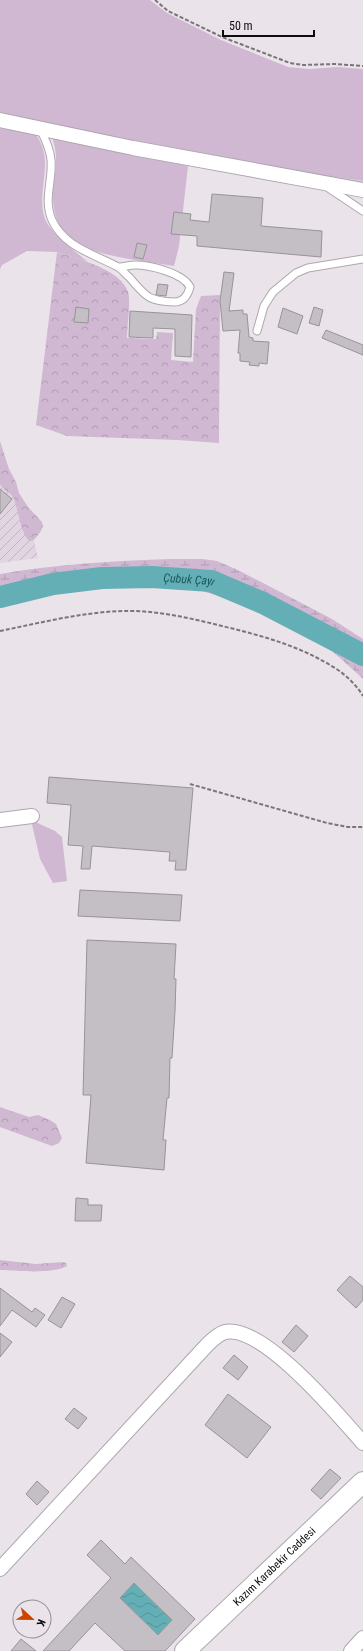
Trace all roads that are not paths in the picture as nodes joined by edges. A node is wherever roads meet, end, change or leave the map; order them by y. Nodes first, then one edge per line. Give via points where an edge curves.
1 (0, 120) edge
2 (40, 129) junction
3 (320, 182) junction
4 (363, 190) edge
5 (363, 211) edge
6 (363, 259) edge
7 (119, 267) junction
8 (257, 331) dead end
9 (32, 816) dead end
10 (0, 820) edge
11 (363, 1443) edge
12 (363, 1482) edge
13 (0, 1569) edge
14 (363, 1638) edge
15 (184, 1651) edge
16 (351, 1651) edge

1 - 2 street
2 - 3 street
2 - 7 lane via 50,149 48,206 52,220 59,232 70,242 87,253
3 - 4 street
3 - 5 lane
6 - 8 lane via 308,268 291,276 273,292 264,306
7 - 7 lane via 147,296 156,301 178,302 185,298 190,287 188,282 168,272 146,266
9 - 10 street
11 - 13 street via 304,1378 264,1345 245,1335 224,1332 216,1336 196,1356
12 - 15 street, Kazım Karabekir Caddesi
14 - 16 street

